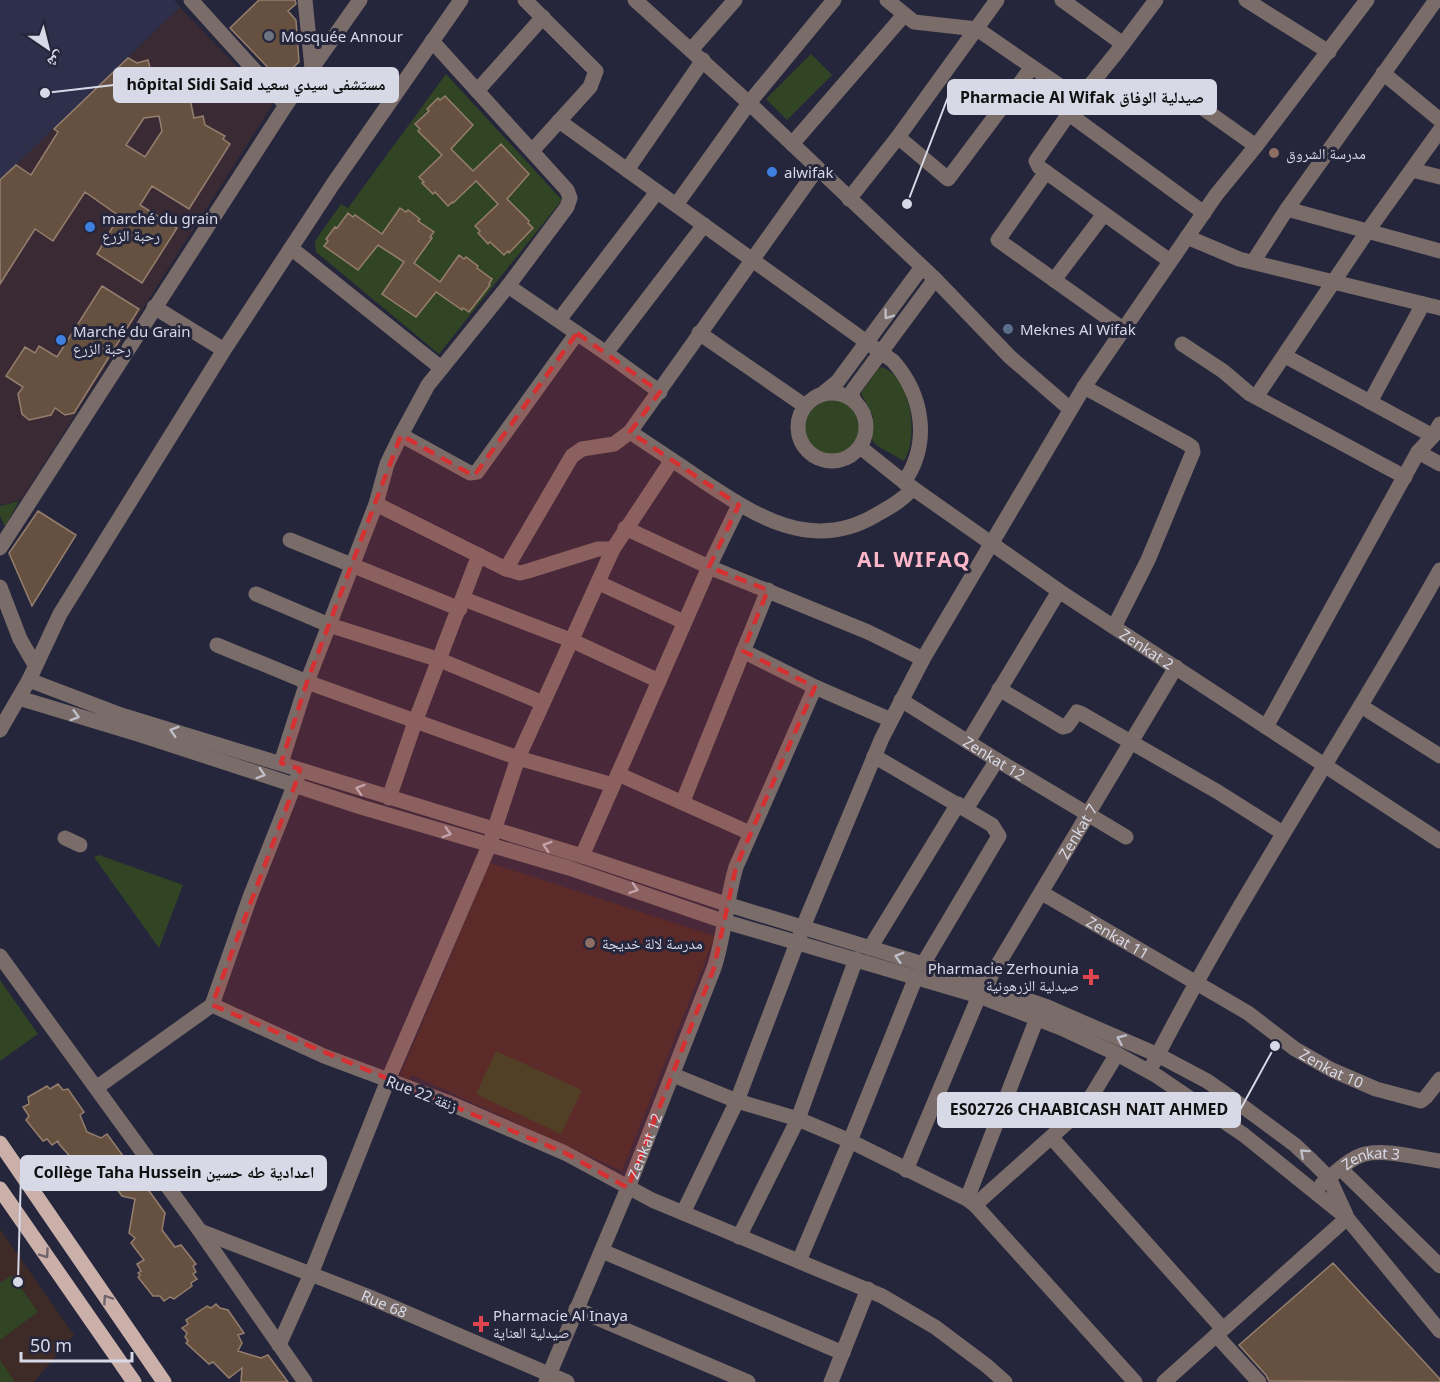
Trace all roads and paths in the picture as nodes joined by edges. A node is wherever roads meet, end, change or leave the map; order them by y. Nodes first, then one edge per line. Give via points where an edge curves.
1 (191, 0) edge
2 (305, 0) edge
3 (360, 0) edge
4 (461, 0) edge
5 (525, 0) edge
6 (635, 0) edge
7 (735, 0) edge
8 (834, 0) edge
9 (887, 0) edge
10 (998, 0) edge
11 (1062, 0) edge
12 (1156, 0) edge
13 (1246, 0) edge
14 (1367, 0) edge
15 (1436, 0) edge
16 (1083, 6) edge
17 (904, 15) junction
18 (543, 17) junction
19 (977, 29) junction
20 (432, 41) junction
21 (1124, 44) junction
22 (691, 50) junction
23 (1329, 52) junction
24 (703, 60) junction
25 (1032, 67) junction
26 (312, 68) junction
27 (1383, 73) junction
28 (477, 91) junction
29 (1079, 99) junction
30 (749, 103) junction
31 (286, 105) junction
32 (1201, 106) dead end
33 (1069, 114) junction
34 (1440, 120) edge
35 (559, 121) junction
36 (1440, 130) edge
37 (898, 137) junction
38 (792, 144) junction
39 (1256, 146) junction
40 (532, 151) junction
41 (627, 170) junction
42 (817, 170) junction
43 (1412, 170) junction
44 (1046, 172) junction
45 (1440, 177) edge
46 (657, 192) junction
47 (849, 199) junction
48 (676, 205) junction
49 (1287, 209) junction
50 (1204, 213) junction
51 (1104, 214) junction
52 (704, 225) junction
53 (1367, 232) junction
54 (1187, 237) junction
55 (291, 248) junction
56 (1440, 251) edge
57 (752, 260) junction
58 (1170, 261) junction
59 (1253, 262) junction
60 (922, 267) junction
61 (935, 279) junction
62 (1054, 280) junction
63 (1334, 283) junction
64 (508, 286) junction
65 (1424, 304) junction
66 (154, 307) junction
67 (1440, 308) edge
68 (559, 320) junction
69 (1123, 329) junction
70 (577, 333) junction
71 (699, 333) junction
72 (867, 342) junction
73 (1182, 344) dead end
74 (224, 350) junction
75 (881, 351) junction
76 (606, 353) junction
77 (1285, 356) junction
78 (441, 368) junction
79 (1084, 387) junction
80 (660, 392) junction
81 (821, 395) junction
82 (1256, 398) junction
83 (855, 402) junction
84 (1370, 402) junction
85 (805, 406) junction
86 (1070, 409) junction
87 (1437, 430) edge
88 (630, 432) junction
89 (401, 435) junction
90 (860, 447) junction
91 (1418, 452) junction
92 (672, 460) junction
93 (1440, 464) edge
94 (1405, 477) junction
95 (909, 485) junction
96 (376, 504) junction
97 (739, 505) junction
98 (625, 528) junction
99 (290, 540) dead end
100 (992, 543) junction
101 (0, 548) edge
102 (613, 549) junction
103 (479, 555) junction
104 (352, 566) junction
105 (709, 567) junction
106 (506, 568) junction
107 (1440, 570) edge
108 (599, 583) junction
109 (0, 587) edge
110 (768, 590) junction
111 (1059, 591) junction
112 (256, 594) dead end
113 (462, 604) junction
114 (684, 622) junction
115 (329, 625) junction
116 (1114, 627) junction
117 (573, 641) junction
118 (217, 645) dead end
119 (743, 651) junction
120 (923, 659) junction
121 (440, 660) junction
122 (1176, 667) junction
123 (32, 672) junction
124 (659, 681) junction
125 (307, 682) junction
126 (814, 687) junction
127 (999, 689) junction
128 (20, 698) junction
129 (901, 700) junction
130 (543, 703) junction
131 (1361, 706) junction
132 (891, 720) junction
133 (415, 722) junction
134 (1266, 727) junction
135 (0, 730) edge
136 (968, 742) junction
137 (1131, 742) junction
138 (874, 756) junction
139 (1440, 756) edge
140 (518, 758) junction
141 (997, 760) junction
142 (281, 763) junction
143 (1324, 765) junction
144 (300, 769) junction
145 (615, 780) junction
146 (295, 785) junction
147 (389, 798) junction
148 (683, 801) junction
149 (962, 807) junction
150 (1089, 816) junction
151 (495, 830) junction
152 (750, 833) junction
153 (1283, 833) junction
154 (1126, 837) dead end
155 (64, 838) dead end
156 (1440, 841) edge
157 (80, 845) dead end
158 (489, 846) junction
159 (582, 856) junction
160 (1042, 893) junction
161 (726, 904) junction
162 (723, 921) junction
163 (802, 927) junction
164 (797, 942) junction
165 (870, 948) junction
166 (0, 956) edge
167 (856, 959) junction
168 (920, 970) junction
169 (1196, 982) junction
170 (983, 991) junction
171 (212, 1005) junction
172 (1036, 1018) junction
173 (1117, 1054) junction
174 (1158, 1055) junction
175 (1149, 1072) junction
176 (673, 1075) junction
177 (1440, 1079) edge
178 (388, 1080) junction
179 (96, 1088) junction
180 (737, 1101) junction
181 (798, 1119) junction
182 (1052, 1138) junction
183 (850, 1141) junction
184 (0, 1143) edge
185 (1440, 1161) edge
186 (906, 1170) junction
187 (1335, 1174) junction
188 (628, 1188) junction
189 (0, 1189) edge
190 (1314, 1192) junction
191 (971, 1202) junction
192 (683, 1213) junction
193 (1347, 1218) junction
194 (200, 1231) junction
195 (739, 1237) junction
196 (602, 1251) junction
197 (799, 1261) junction
198 (1440, 1266) edge
199 (310, 1274) junction
200 (868, 1289) junction
201 (576, 1309) junction
202 (1440, 1331) edge
203 (1220, 1332) junction
204 (279, 1345) junction
205 (843, 1353) junction
206 (547, 1379) edge
207 (134, 1382) edge
208 (164, 1382) edge
209 (305, 1382) edge
210 (567, 1382) edge
211 (748, 1382) edge
212 (831, 1382) edge
213 (1005, 1382) edge
214 (1135, 1382) edge
215 (1164, 1382) edge
216 (1259, 1382) edge

1 - 31 street
2 - 26 street
3 - 26 street
4 - 20 street
5 - 18 street
6 - 22 street
7 - 22 street
8 - 30 street
9 - 17 street
10 - 19 street
11 - 16 street
12 - 21 street
13 - 23 street
14 - 23 street
15 - 27 street
16 - 21 street
17 - 19 street via 914,22
17 - 38 street
18 - 28 street
18 - 35 street via 596,71 590,87
19 - 25 street
19 - 37 street
20 - 28 street
20 - 55 street
21 - 29 street
22 - 24 street
23 - 39 street
24 - 30 street
24 - 41 street
25 - 29 street
25 - 37 street via 948,179
26 - 31 street
27 - 34 street
27 - 49 street
28 - 40 street
29 - 33 street
30 - 38 street
30 - 48 street
31 - 66 street
32 - 39 street
33 - 44 street via 1036,161
33 - 50 street
35 - 40 street
35 - 41 street
36 - 43 street
37 - 47 street
38 - 42 street
39 - 50 street
40 - 64 street via 570,198
41 - 46 street
42 - 47 street
42 - 57 street
43 - 45 street
43 - 53 street
44 - 51 street
44 - 62 street via 998,240
46 - 48 street
46 - 68 street
47 - 60 street
48 - 52 street
49 - 53 street
49 - 59 street
50 - 54 street
51 - 58 street
51 - 62 street
52 - 57 street
52 - 76 street
53 - 56 street
53 - 63 street
54 - 58 street
54 - 59 street
55 - 74 street
55 - 78 street
57 - 71 street
57 - 72 street
58 - 69 street
59 - 63 street
60 - 61 street
60 -> 72 street
61 - 75 street
61 - 86 street via 996,344
62 - 69 street
63 - 65 street
63 - 77 street
64 - 68 street
64 - 78 street
65 - 67 street
65 - 84 street
66 - 74 street
66 - 101 street
68 - 70 street
69 - 79 street
70 - 76 street
70 - 89 street via 477,472 470,473
71 - 80 street
71 - 85 street
72 - 75 street
72 - 81 street via 838,381
73 - 82 street
74 - 123 street via 60,614
75 - 83 street via 853,390
75 - 95 street via 910,383 920,410 918,452
76 - 80 street
77 - 82 street
77 - 84 street
78 - 89 street
79 - 86 street
79 - 116 street via 1186,443 1193,452 1148,560
80 - 88 street
81 - 83 street via 839,394
81 - 85 street
82 - 94 street
83 - 90 street via 866,428
84 - 87 street
85 - 90 street via 797,429 799,439 812,456 833,462 843,460
86 - 100 street
87 - 91 street
88 - 92 street
88 - 106 street via 614,444 582,449 572,456
89 - 96 street via 387,464
90 - 95 street, Zenkat 2
91 - 93 street
91 - 94 street
92 - 97 street
92 - 98 street
94 - 134 street
95 - 97 street via 895,504 870,519 833,530 794,529
95 - 100 street, Zenkat 2
96 - 103 street
96 - 104 street
97 - 105 street
98 - 102 street
98 - 105 street
99 - 104 street
100 - 111 street, Zenkat 2
100 - 120 street
102 - 106 street via 597,549 519,573
102 - 108 street
103 - 106 street
103 - 113 street
104 - 113 street
104 - 115 street
105 - 110 street
105 - 114 street
107 - 131 street
108 - 114 street
108 - 117 street
109 - 123 street
110 - 119 street
110 - 120 street
111 - 116 street, Zenkat 2
111 - 127 street
112 - 115 street
113 - 117 street
113 - 121 street
114 - 124 street
115 - 121 street
115 - 125 street
116 - 122 street, Zenkat 2
117 - 124 street
117 - 130 street
118 - 125 street
119 - 126 street
119 - 148 street
120 - 129 street
121 - 130 street
121 - 133 street
122 - 134 street, Zenkat 2
122 - 137 street, Zenkat 7
123 - 128 street
142 -> 123 street via 122,715
124 - 145 street
125 - 133 street
125 - 142 street
126 - 132 street
126 - 152 street, Zenkat 12
127 - 136 street
127 - 137 street via 1063,727 1077,712
128 - 135 street
128 -> 146 street
129 - 132 street
129 - 136 street, Zenkat 12
130 - 140 street
131 - 139 street
131 - 143 street
132 - 138 street
133 - 140 street
133 - 147 street
134 - 143 street, Zenkat 2
136 - 141 street, Zenkat 12
137 - 150 street, Zenkat 7
137 - 153 street
138 - 149 street
138 - 163 street
140 - 145 street
140 - 151 street
141 - 149 street
141 - 150 street, Zenkat 12
142 - 144 street
143 - 153 street
143 - 156 street, Zenkat 2
144 - 146 street
147 -> 144 street
145 - 148 street
145 - 159 street
146 -> 158 street
146 - 171 street
147 - 151 street
148 - 152 street
149 - 165 street
149 - 168 street via 992,825 999,836
150 - 154 street, Zenkat 12
150 - 160 street, Zenkat 7
151 - 158 street
159 -> 151 street
152 - 161 street, Zenkat 12
153 - 169 street
155 - 157 street
158 -> 162 street via 569,868
158 - 178 street
159 - 161 street
160 - 169 street, Zenkat 11
160 - 170 street, Zenkat 7
161 - 162 street, Zenkat 12
161 - 163 street
162 - 164 street
162 - 176 street, Zenkat 12 via 720,951
163 - 164 street
163 - 165 street
164 - 167 street
164 - 180 street
168 -> 165 street
166 - 179 street
167 - 168 street
167 - 181 street
168 - 170 street
168 - 183 street
169 - 174 street
169 - 177 street, Zenkat 10 via 1248,1013 1295,1049 1356,1082 1421,1101
170 - 172 street
174 -> 170 street via 1045,1006
170 - 186 street, Zenkat 7
171 - 178 street, Rue 22 زنقة via 324,1056
171 - 179 street
172 - 173 street
172 - 191 street
173 - 175 street
173 - 182 street via 1089,1100
174 - 175 street
187 -> 174 street via 1207,1082
175 - 190 street via 1244,1135
176 - 180 street
176 - 188 street, Zenkat 12
178 - 188 street, Rue 22 زنقة via 566,1153
178 - 199 street
179 - 194 street
180 - 181 street
180 - 192 street
181 - 183 street
181 - 195 street
182 - 191 street
182 - 203 street
183 - 186 street
183 - 197 street
208 -> 184 main road
185 - 187 street, Zenkat 3 via 1366,1154
186 - 191 street
187 - 190 street, Zenkat 3
187 - 193 street
187 - 198 street
188 - 192 street, Rue 22 زنقة
188 - 196 street, Zenkat 12
189 -> 207 main road
190 - 193 street
191 - 214 street
192 - 195 street, Rue 22 زنقة
193 - 202 street
193 - 203 street
194 - 199 street, Rue 68
194 - 204 street
195 - 197 street, Rue 22 زنقة
196 - 201 street, Zenkat 12
196 - 205 street
197 - 200 street, Rue 22 زنقة
199 - 204 street
199 - 206 street, Rue 68 via 485,1346
200 - 205 street
200 - 213 street, Rue 22 زنقة via 936,1327
201 - 206 street, Zenkat 12
201 - 211 street
203 - 215 street
203 - 216 street
204 - 209 street
205 - 212 street
206 - 210 street, Rue 68

